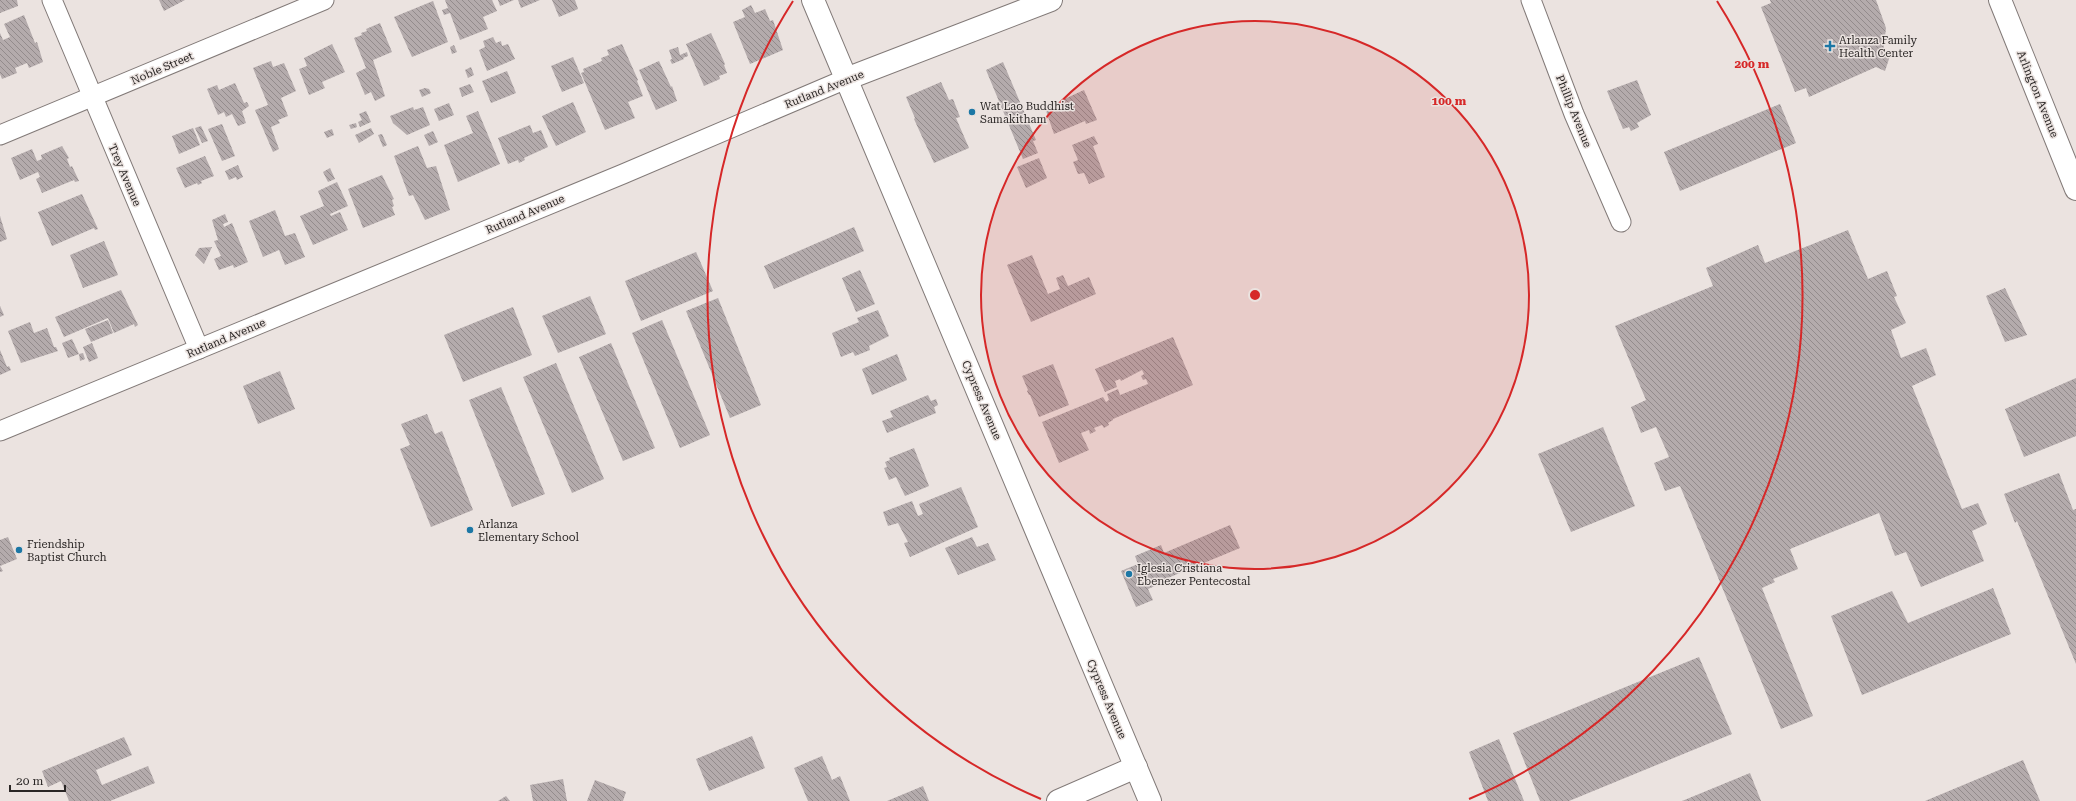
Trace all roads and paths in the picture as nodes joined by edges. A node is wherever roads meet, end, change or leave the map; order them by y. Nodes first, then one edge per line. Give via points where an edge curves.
1 (52, 0) edge
2 (324, 0) edge
3 (813, 0) edge
4 (1051, 0) edge
5 (1532, 0) edge
6 (2000, 0) edge
7 (846, 79) junction
8 (93, 97) junction
9 (0, 135) edge
10 (2076, 189) edge
11 (1621, 222) dead end
12 (199, 349) junction
13 (0, 431) edge
14 (1136, 767) junction
15 (1058, 801) edge
16 (1150, 801) edge

1 - 8 street, Trey Avenue
2 - 8 street, Noble Street
3 - 7 street, Cypress Avenue
4 - 7 street, Rutland Avenue
5 - 11 street, Phillip Avenue via 1574,114
6 - 10 street, Arlington Avenue
7 - 12 street, Rutland Avenue
7 - 14 street, Cypress Avenue
8 - 9 street, Noble Street
8 - 12 street, Trey Avenue
12 - 13 street, Rutland Avenue
14 - 15 street
14 - 16 street, Cypress Avenue

